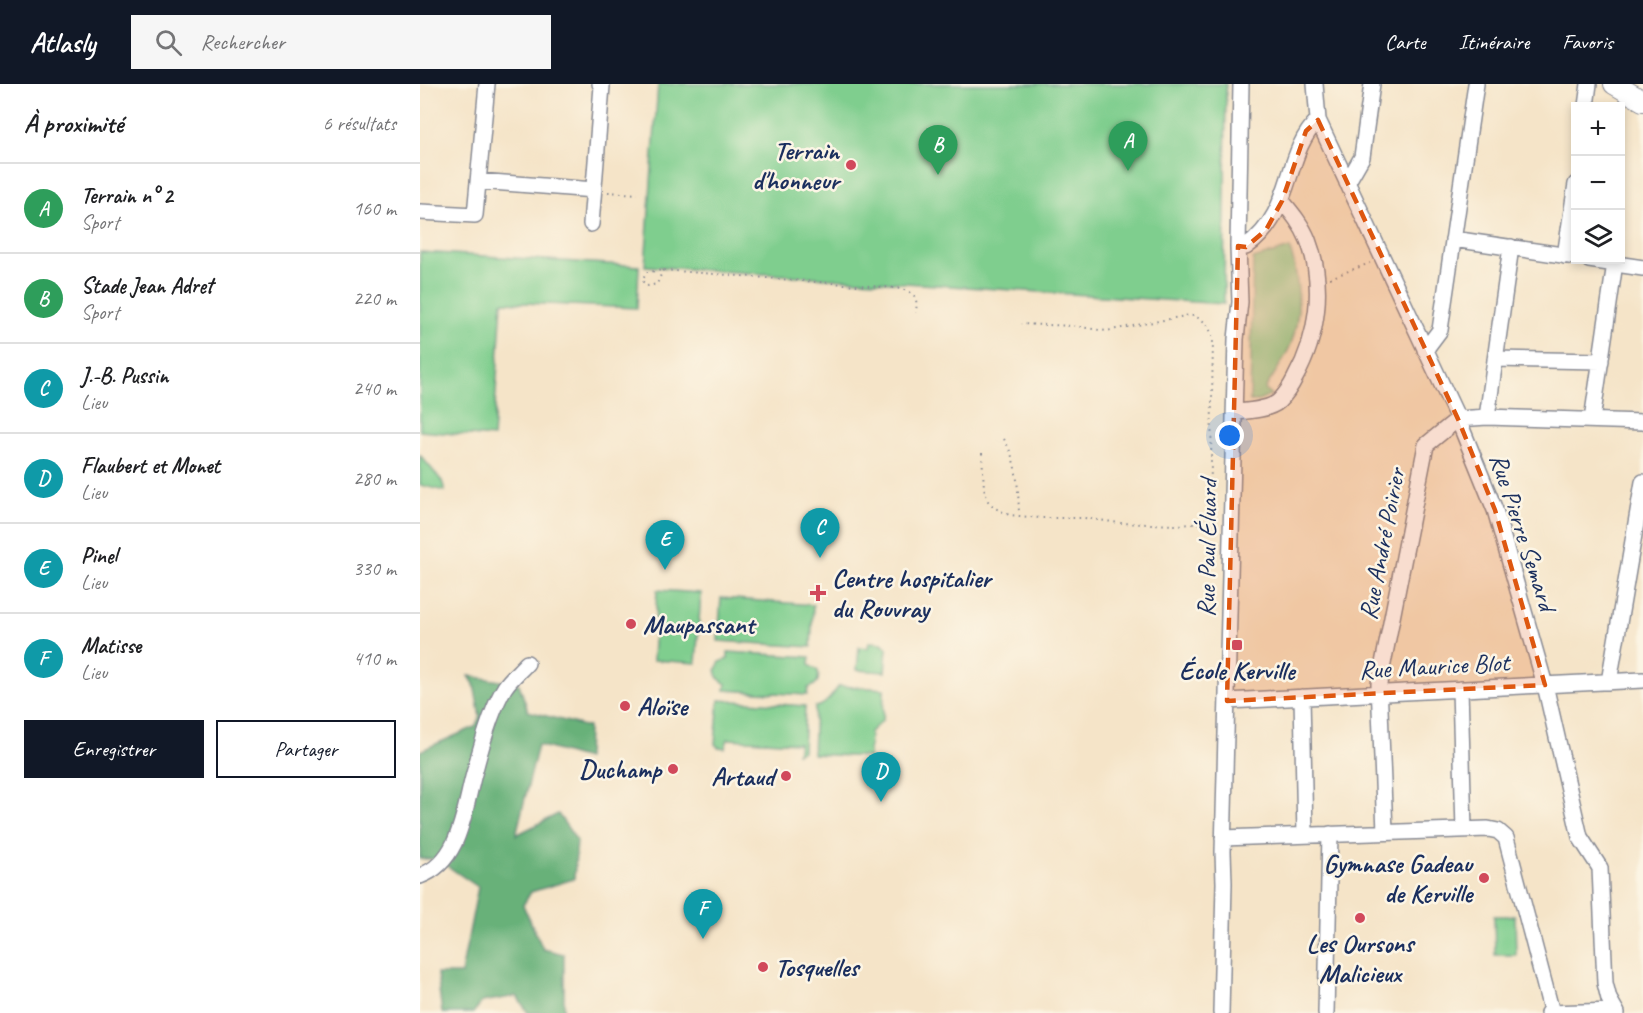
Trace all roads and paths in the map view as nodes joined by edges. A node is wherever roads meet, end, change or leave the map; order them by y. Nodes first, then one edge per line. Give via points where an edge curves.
1 (487, 84) edge
2 (600, 84) edge
3 (1241, 84) edge
4 (1315, 84) edge
5 (1372, 84) edge
6 (1476, 84) edge
7 (1589, 84) edge
8 (1614, 84) edge
9 (1643, 101) edge
10 (1587, 102) edge
11 (1318, 120) junction
12 (479, 181) junction
13 (1347, 183) junction
14 (594, 190) junction
15 (638, 194) dead end
16 (1282, 201) junction
17 (1573, 210) edge
18 (420, 212) edge
19 (591, 224) dead end
20 (1453, 238) junction
21 (1238, 246) junction
22 (1511, 247) junction
23 (1570, 257) edge
24 (1382, 259) junction
25 (1615, 264) joint
26 (1643, 268) edge
27 (663, 270) junction
28 (1316, 282) junction
29 (916, 314) dead end
30 (1021, 324) dead end
31 (1425, 350) junction
32 (1495, 359) junction
33 (1601, 362) junction
34 (1234, 412) junction
35 (1487, 417) junction
36 (1458, 419) junction
37 (1592, 420) junction
38 (1643, 422) edge
39 (1004, 439) dead end
40 (982, 453) dead end
41 (1643, 482) edge
42 (1019, 516) junction
43 (527, 663) dead end
44 (1643, 680) edge
45 (1609, 682) junction
46 (1545, 685) junction
47 (1460, 689) junction
48 (1380, 693) junction
49 (1302, 697) junction
50 (1227, 701) junction
51 (1464, 830) junction
52 (1385, 832) junction
53 (1330, 834) junction
54 (1305, 835) junction
55 (1223, 838) junction
56 (420, 876) edge
57 (1616, 1012) edge
58 (1221, 1013) edge
59 (1326, 1013) edge
60 (1550, 1013) edge

1 - 12 street
2 - 14 street
3 - 21 street, Rue Paul Éluard
4 - 11 street, Rue Pierre Semard
5 - 13 street via 1362,157
6 - 20 street
7 - 10 street
8 - 9 main road
11 - 13 street, Rue Pierre Semard
11 - 16 street via 1306,131
12 - 14 street
12 - 18 street via 475,215
13 - 24 street, Rue Pierre Semard
14 - 15 path
14 - 19 street
16 - 21 street via 1261,235 1246,246
16 - 28 street via 1308,240
17 - 23 street
20 - 22 street
20 - 31 street via 1440,330
21 - 34 street, Rue Paul Éluard via 1240,302
22 - 23 street
22 - 32 street
24 - 28 path
24 - 31 street, Rue Pierre Semard
25 - 26 street
25 - 33 street
27 - 27 path via 647,272 642,280 648,286 657,284
27 - 29 path via 896,288 913,294 917,300
28 - 34 street via 1315,327 1305,362 1291,385 1278,402
30 - 42 path via 1106,330 1190,315 1209,325 1213,339 1210,523 1143,524
31 - 36 street, Rue Pierre Semard
32 - 33 street
32 - 35 street
33 - 37 street
34 - 50 street, Rue Paul Éluard
35 - 36 street
35 - 37 street
36 - 46 street, Rue Pierre Semard via 1495,510
36 - 48 street, Rue André Poirier via 1426,445
37 - 38 street
39 - 42 path via 1015,466
40 - 42 path via 988,501 1009,515
41 - 45 street
43 - 56 street via 505,688 494,714 459,834 441,862
44 - 45 street, Rue Maurice Blot
45 - 46 street, Rue Maurice Blot
46 - 47 street, Rue Maurice Blot
46 - 57 street, Rue Pierre Semard via 1580,837 1600,867 1605,983
47 - 48 street, Rue Maurice Blot
47 - 51 street
48 - 49 street, Rue Maurice Blot
48 - 52 street, Rue André Poirier
49 - 50 street, Rue Maurice Blot
49 - 54 street
50 - 55 street, Rue Paul Éluard
51 - 52 street
51 - 60 street via 1488,829 1506,838
52 - 53 street
53 - 54 street
53 - 59 street
54 - 55 street
55 - 58 street, Rue Paul Éluard
57 - 60 street

